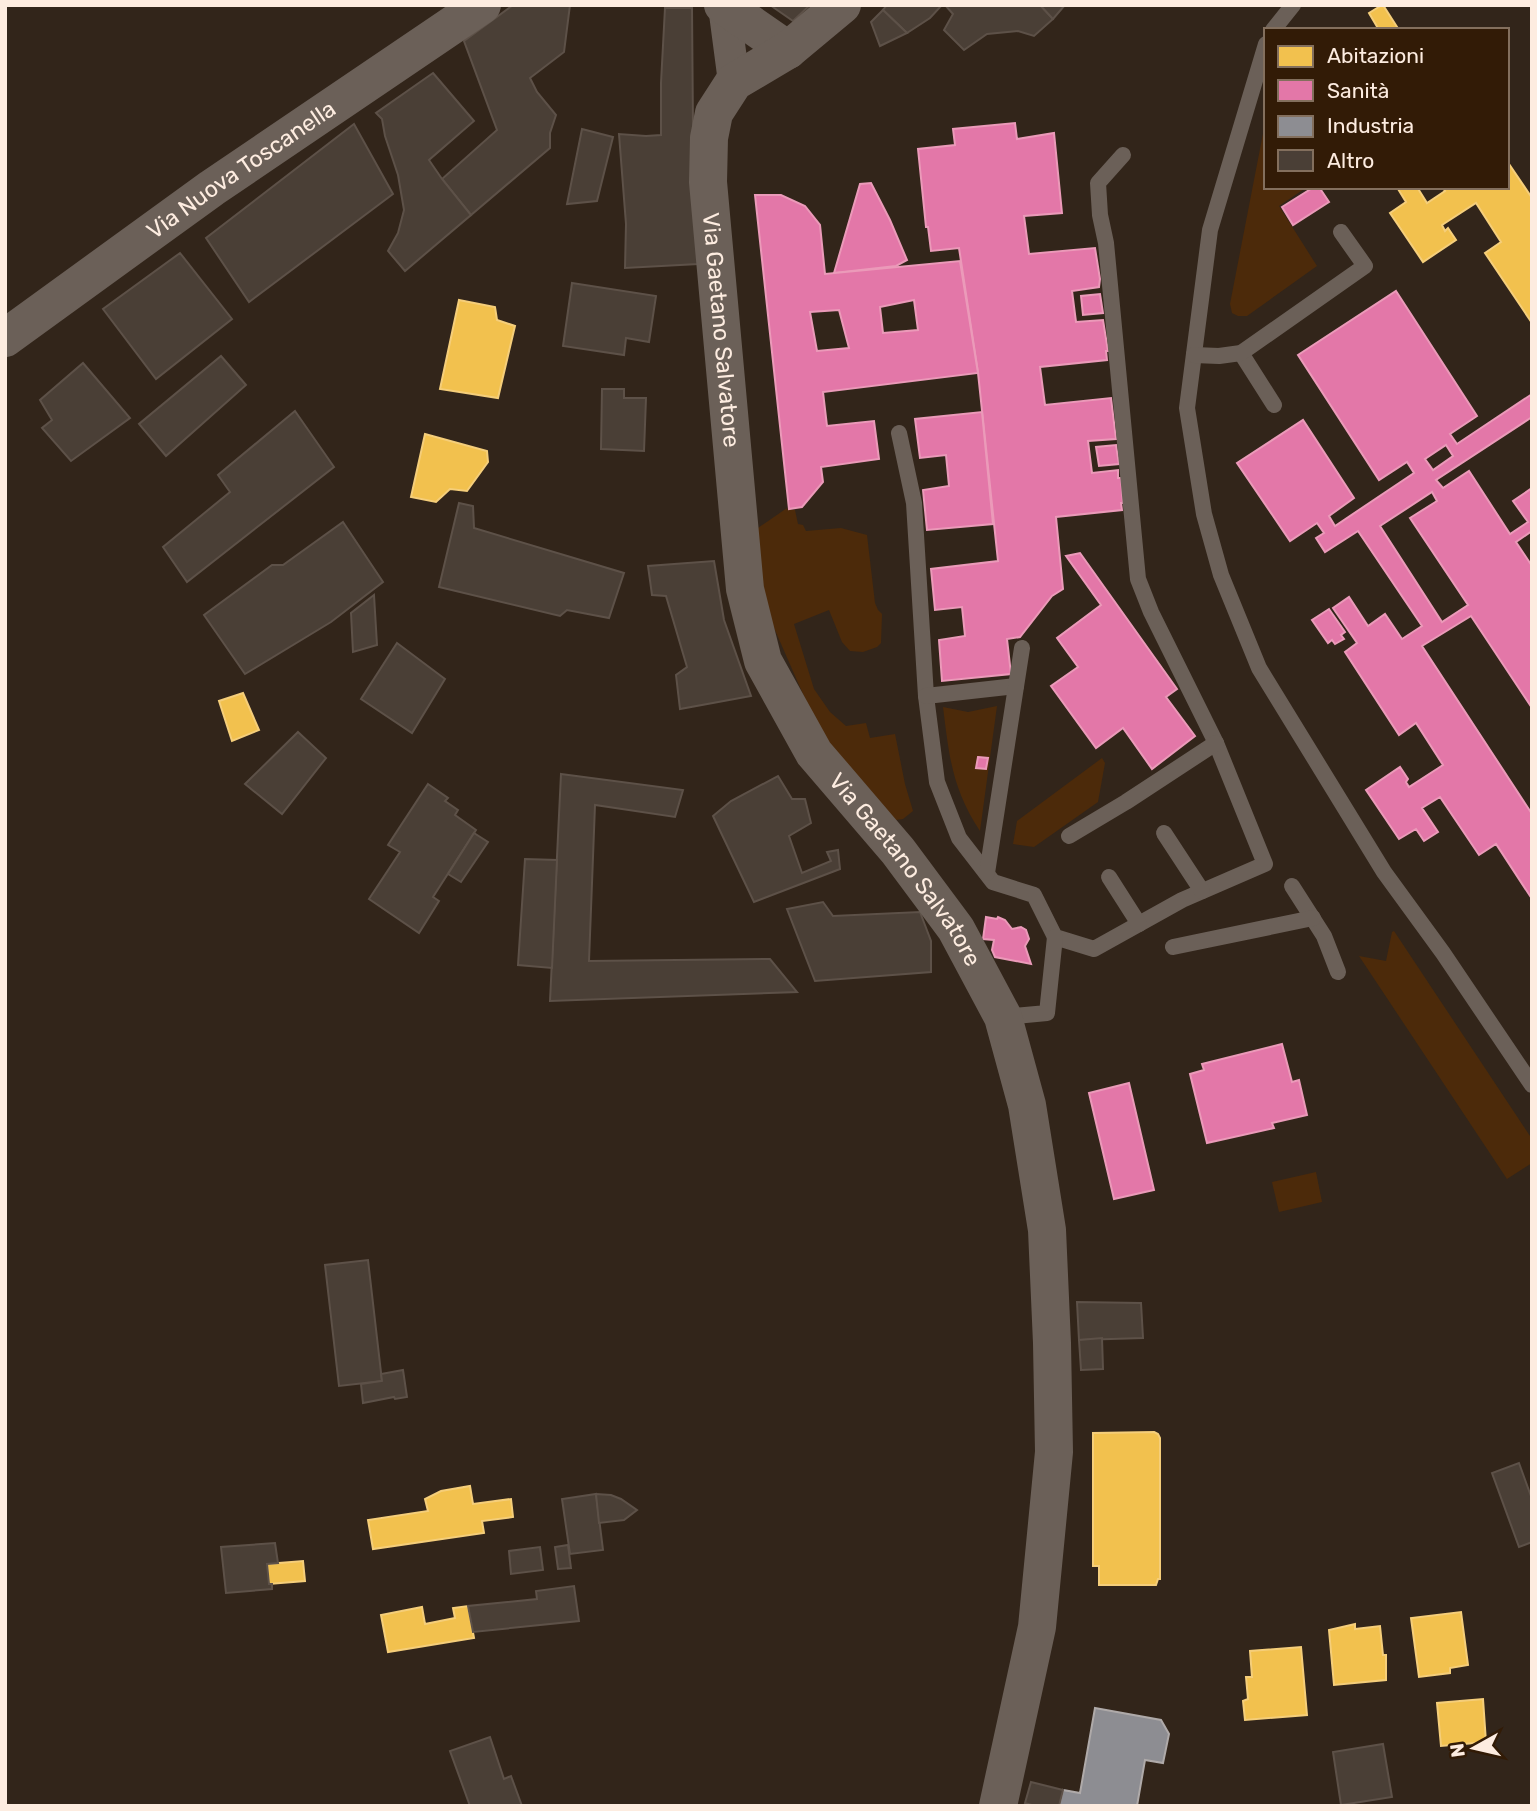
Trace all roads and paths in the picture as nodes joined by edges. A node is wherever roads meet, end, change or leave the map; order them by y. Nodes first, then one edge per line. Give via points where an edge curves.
1 (482, 5) edge
2 (842, 5) edge
3 (1293, 5) edge
4 (723, 6) edge
5 (1275, 28) edge
6 (788, 50) junction
7 (1264, 51) edge
8 (734, 82) junction
9 (1123, 155) dead end
10 (1341, 232) dead end
11 (5, 338) edge
12 (1241, 352) junction
13 (1194, 355) junction
14 (1275, 405) dead end
15 (899, 433) dead end
16 (1022, 648) dead end
17 (1016, 686) junction
18 (926, 696) junction
19 (1216, 743) junction
20 (1164, 833) dead end
21 (1069, 836) dead end
22 (987, 873) junction
23 (1109, 877) dead end
24 (1292, 886) dead end
25 (1202, 891) junction
26 (1313, 918) junction
27 (1139, 924) junction
28 (1055, 937) junction
29 (1173, 947) dead end
30 (1338, 972) dead end
31 (1003, 1017) junction
32 (1532, 1085) edge
33 (998, 1806) edge

1 - 11 street, Via Nuova Toscanella via 212,188
2 - 6 street, Via Gaetano Salvatore
3 - 5 lane
4 - 6 street
4 - 8 street
6 - 8 street, Via Gaetano Salvatore
7 - 13 lane via 1210,230
8 - 31 street, Via Gaetano Salvatore via 714,113 708,182 746,589 763,661 814,753 898,851 956,929
9 - 19 lane via 1098,183 1138,579
10 - 12 lane via 1365,266
12 - 13 lane
12 - 14 lane
13 - 32 lane via 1187,408 1204,514 1221,575 1259,668 1384,872
15 - 18 lane via 914,503
16 - 17 lane
17 - 18 lane
17 - 22 lane
18 - 22 lane via 937,782 959,838
19 - 21 lane
19 - 25 lane via 1265,864
20 - 25 lane
22 - 28 lane via 993,882 1034,895
23 - 27 lane
24 - 26 lane
25 - 27 lane
26 - 29 lane
26 - 30 lane
27 - 28 lane via 1094,949
28 - 31 lane via 1047,1013
31 - 33 street, Via Gaetano Salvatore via 1027,1105 1047,1230 1054,1452 1037,1627

